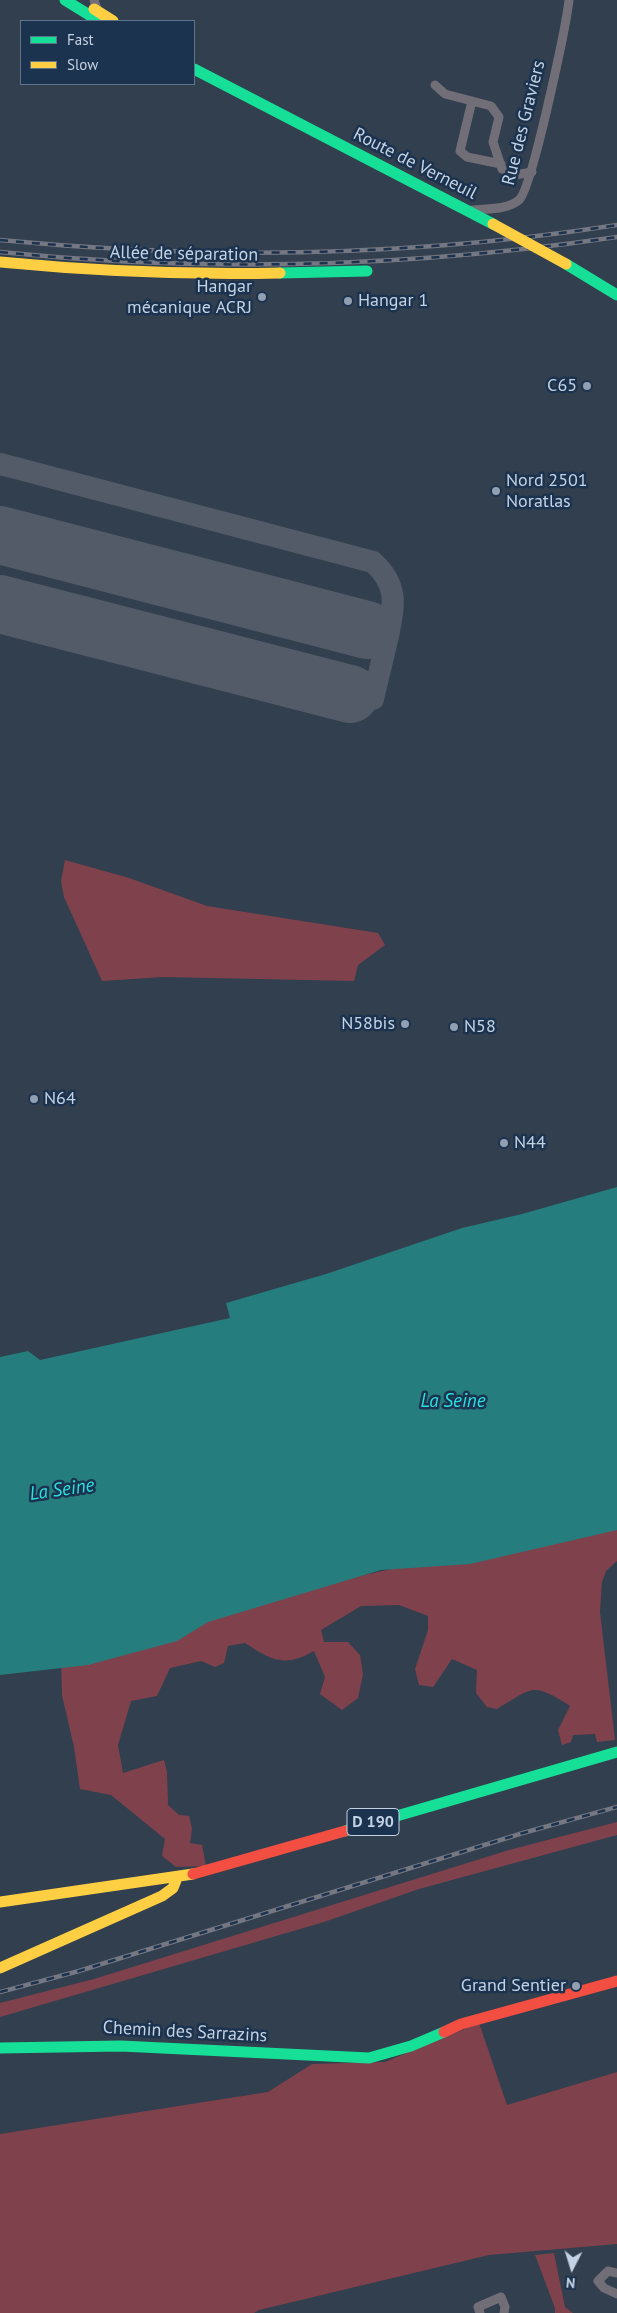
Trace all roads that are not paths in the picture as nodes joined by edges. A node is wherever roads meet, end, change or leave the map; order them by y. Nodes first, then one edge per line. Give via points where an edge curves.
1 (65, 0) edge
2 (79, 0) edge
3 (94, 0) edge
4 (569, 0) edge
5 (98, 16) edge
6 (110, 20) edge
7 (195, 70) edge
8 (435, 85) dead end
9 (472, 101) junction
10 (500, 164) junction
11 (532, 172) junction
12 (467, 211) junction
13 (0, 262) edge
14 (367, 271) dead end
15 (617, 295) edge
16 (617, 1752) edge
17 (177, 1878) junction
18 (0, 1902) edge
19 (0, 1968) edge
20 (617, 1982) edge
21 (0, 2048) edge
22 (617, 2273) edge
23 (617, 2294) edge
24 (480, 2313) edge
25 (504, 2313) edge

1 - 5 main road
2 - 5 main road
3 - 5 street
4 - 11 street, Rue des Graviers
5 - 6 main road
7 - 12 main road, Route de Verneuil
8 - 9 street via 445,94
9 - 10 street via 491,106 499,117 494,142
9 - 10 street via 460,150 467,157
10 - 11 street via 510,174
11 - 12 street, Rue des Graviers via 518,202
12 - 15 main road, Route de Verneuil, bridge
13 - 14 main road, Allée de séparation via 199,275
16 - 17 main road, D 190
17 - 18 main road, D 190
17 - 19 main road via 174,1888 162,1896
20 - 21 main road, Chemin des Sarrazins via 476,2020 411,2046 369,2058 122,2046
22 - 23 street via 608,2271 598,2281
24 - 25 street via 478,2307 501,2296

